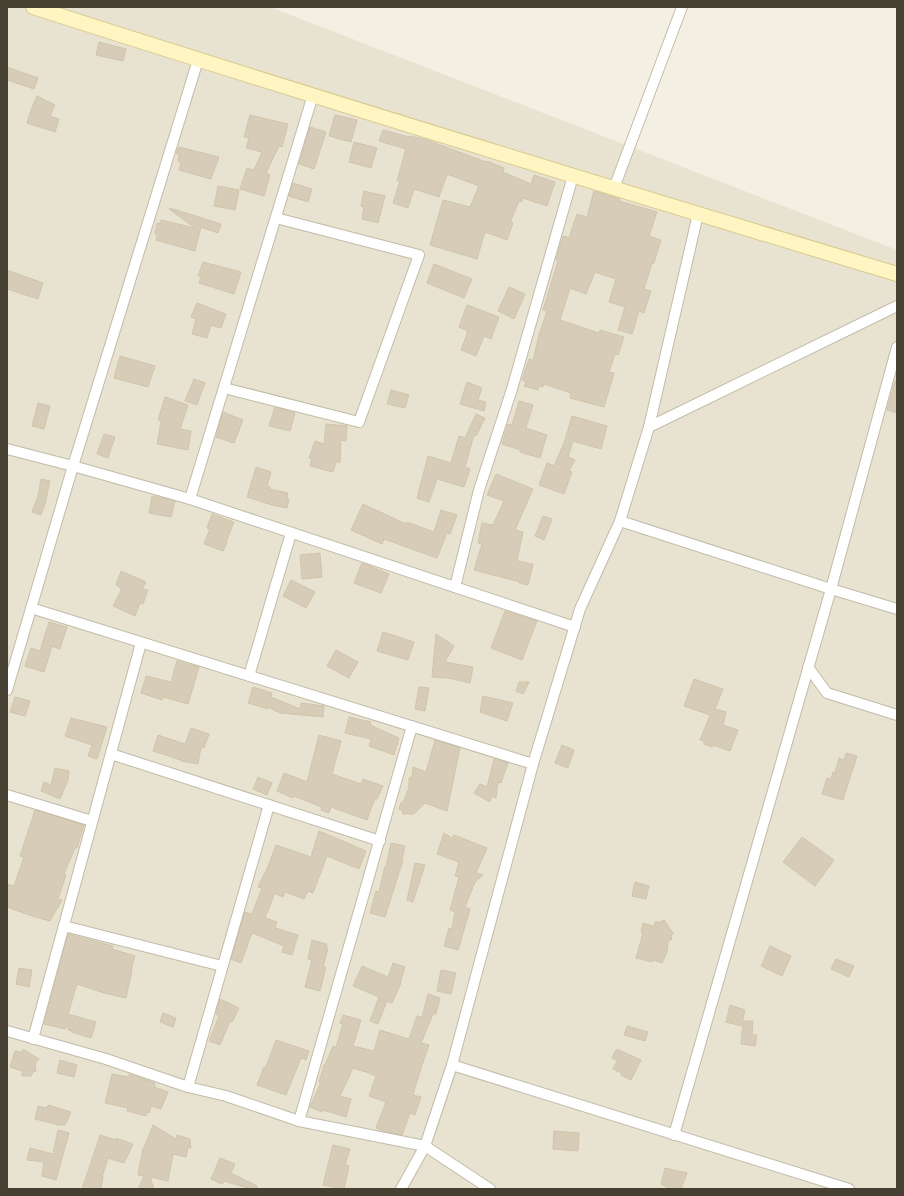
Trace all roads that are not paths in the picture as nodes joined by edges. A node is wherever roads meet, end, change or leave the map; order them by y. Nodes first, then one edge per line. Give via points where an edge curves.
1 (33, 7) edge
2 (682, 7) edge
3 (198, 60) junction
4 (313, 95) junction
5 (573, 176) junction
6 (614, 188) junction
7 (698, 214) junction
8 (276, 218) junction
9 (897, 274) edge
10 (897, 306) edge
11 (897, 348) edge
12 (224, 388) junction
13 (649, 427) junction
14 (7, 449) edge
15 (73, 466) junction
16 (190, 499) junction
17 (620, 521) junction
18 (291, 533) junction
19 (455, 587) junction
20 (831, 589) junction
21 (31, 608) junction
22 (897, 609) edge
23 (575, 627) junction
24 (141, 642) junction
25 (808, 667) junction
26 (249, 676) junction
27 (7, 690) edge
28 (897, 715) edge
29 (412, 726) junction
30 (111, 754) junction
31 (533, 764) junction
32 (7, 795) edge
33 (269, 805) junction
34 (92, 821) junction
35 (380, 841) junction
36 (64, 926) junction
37 (222, 966) junction
38 (7, 1031) edge
39 (33, 1039) junction
40 (452, 1065) junction
41 (188, 1086) junction
42 (299, 1121) junction
43 (674, 1135) junction
44 (425, 1146) junction
45 (402, 1189) edge
46 (490, 1189) edge
47 (849, 1189) edge

1 - 3 street
2 - 6 street
3 - 4 street
3 - 15 street
4 - 5 street
4 - 8 street
5 - 6 street
5 - 19 street via 512,388 479,490
6 - 7 street
7 - 9 street
7 - 13 street
8 - 12 street
8 - 12 street via 419,256 359,422
10 - 13 street
11 - 20 street
12 - 16 street
13 - 17 street
14 - 15 street
15 - 16 street
15 - 21 street
16 - 18 street
17 - 20 street
17 - 23 street via 580,609
18 - 19 street
18 - 26 street
19 - 23 street
20 - 22 street
20 - 25 street
21 - 24 street
21 - 27 street
23 - 31 street
24 - 26 street
24 - 30 street
25 - 28 street via 827,693
25 - 43 street
26 - 29 street
29 - 31 street
29 - 35 street
30 - 33 street
30 - 34 street
31 - 40 street
32 - 34 street
33 - 35 street
33 - 37 street
34 - 36 street
35 - 42 street
36 - 37 street
36 - 39 street
37 - 41 street
38 - 39 street
39 - 41 street via 106,1059
40 - 43 street
40 - 44 street
41 - 42 street
42 - 44 street
43 - 47 street
44 - 45 street
44 - 46 street

